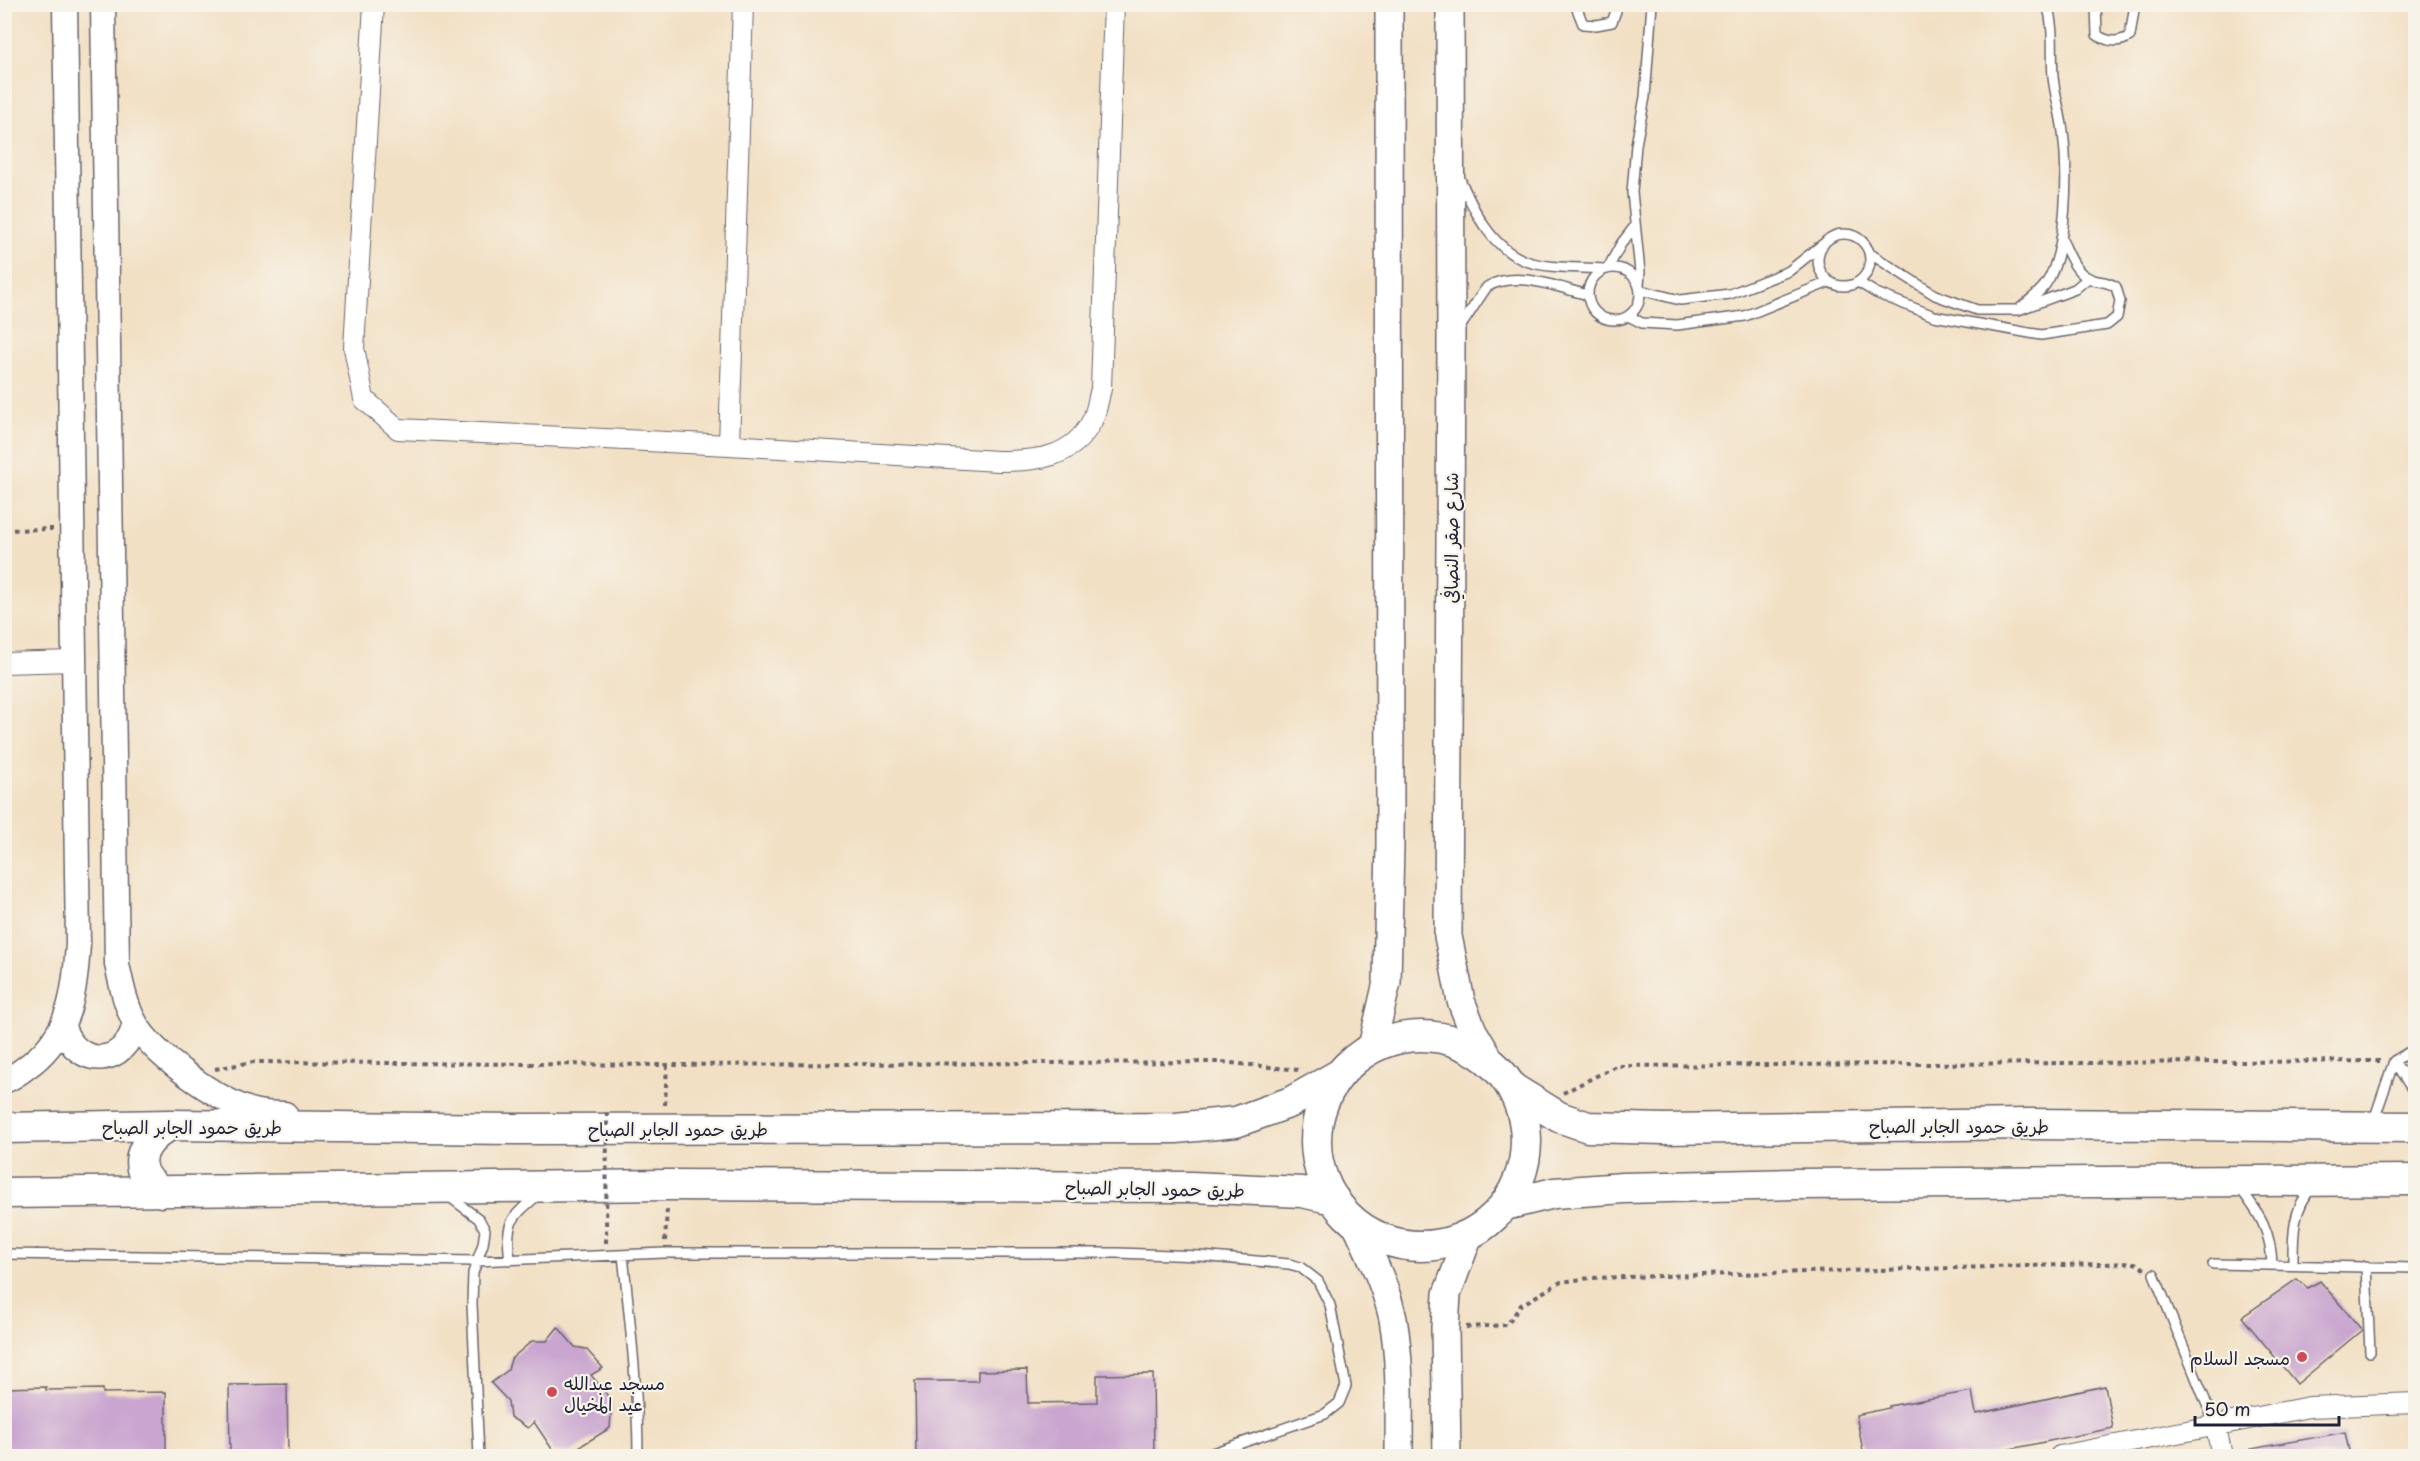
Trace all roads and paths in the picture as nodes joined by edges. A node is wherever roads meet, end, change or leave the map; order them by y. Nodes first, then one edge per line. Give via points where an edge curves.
1 (65, 4) edge
2 (103, 4) edge
3 (374, 4) edge
4 (743, 4) edge
5 (1113, 4) edge
6 (1389, 4) edge
7 (1450, 4) edge
8 (1575, 4) edge
9 (1614, 4) edge
10 (1652, 4) edge
11 (1926, 4) edge
12 (1946, 4) edge
13 (2047, 4) edge
14 (2096, 4) edge
15 (2135, 4) edge
16 (1450, 167) junction
17 (1635, 226) junction
18 (2061, 238) junction
19 (1823, 244) junction
20 (1869, 253) junction
21 (1606, 268) junction
22 (2088, 278) junction
23 (1829, 282) junction
24 (1858, 282) junction
25 (1640, 288) junction
26 (1587, 295) junction
27 (2018, 310) junction
28 (1628, 316) junction
29 (1451, 339) junction
30 (729, 445) junction
31 (71, 528) junction
32 (4, 530) edge
33 (73, 661) junction
34 (4, 663) edge
35 (135, 1023) junction
36 (63, 1027) junction
37 (1372, 1047) junction
38 (2415, 1048) edge
39 (2394, 1060) junction
40 (1492, 1063) junction
41 (667, 1065) junction
42 (1305, 1071) dead end
43 (1340, 1074) junction
44 (185, 1075) junction
45 (4, 1081) edge
46 (1512, 1088) junction
47 (2415, 1095) edge
48 (1538, 1106) junction
49 (607, 1111) dead end
50 (170, 1125) junction
51 (667, 1127) junction
52 (2415, 1127) edge
53 (4, 1128) edge
54 (2372, 1128) junction
55 (514, 1129) junction
56 (2319, 1180) junction
57 (2415, 1180) edge
58 (2234, 1181) junction
59 (668, 1185) junction
60 (548, 1186) junction
61 (438, 1188) junction
62 (161, 1192) junction
63 (4, 1193) edge
64 (1334, 1199) junction
65 (1505, 1204) junction
66 (1357, 1225) junction
67 (1468, 1235) junction
68 (665, 1242) dead end
69 (606, 1243) dead end
70 (4, 1254) edge
71 (623, 1255) junction
72 (510, 1260) junction
73 (476, 1261) junction
74 (2213, 1264) dead end
75 (2272, 1265) junction
76 (2293, 1265) junction
77 (2366, 1266) junction
78 (2415, 1268) edge
79 (2154, 1274) joint
80 (1445, 1328) junction
81 (2370, 1352) dead end
82 (2415, 1403) edge
83 (2216, 1427) junction
84 (479, 1456) edge
85 (638, 1456) edge
86 (1204, 1456) edge
87 (1399, 1456) edge
88 (1447, 1456) edge
89 (2060, 1456) edge
90 (2222, 1456) edge

1 - 31 street
2 - 35 street via 117,964
3 - 30 street via 354,348 364,399 398,429
4 - 30 street
5 - 30 street via 1101,389 1092,420 1078,441 1053,456 1026,461
6 - 37 main road via 1390,844 1387,982
7 - 16 main road, شارع صقر النصافي
8 - 9 lane via 1583,24 1596,25 1612,22
10 - 17 lane via 1645,97 1635,145
11 - 12 lane
13 - 18 lane via 2053,24 2053,78 2066,177
14 - 15 lane via 2097,35 2105,40 2123,41 2130,36
16 - 21 lane via 1492,237 1509,251 1526,261 1542,264
16 - 29 main road, شارع صقر النصافي
17 - 21 lane
17 - 25 lane
18 - 22 lane via 2072,263
18 - 27 lane via 2045,285
19 - 20 lane via 1845,234 1861,240
19 - 23 lane via 1819,267
19 - 25 lane via 1789,271 1730,294 1680,300
20 - 24 lane via 1868,270
20 - 27 lane via 1935,295 1977,310
21 - 25 lane via 1624,269
21 - 26 lane via 1594,276
22 - 24 lane via 2116,287 2120,301 2117,317 2106,325 2040,334 1934,316
22 - 27 lane via 2075,289
23 - 24 lane via 1843,287
23 - 28 lane via 1745,316 1677,325 1642,324
25 - 28 lane via 1639,304
26 - 28 lane via 1592,308 1604,318 1620,320
26 - 29 lane via 1522,280 1504,281 1485,288 1472,313
29 - 40 main road, شارع صقر النصافي via 1448,936 1461,1001
31 - 32 path
31 - 33 street
33 - 34 street
33 - 36 street via 78,944 76,983
35 - 36 street via 127,1045 118,1053 95,1058 74,1048
35 - 44 street
36 - 45 street via 44,1054
37 - 40 main road via 1403,1037 1435,1036 1466,1045
37 - 43 main road
38 - 39 lane
39 - 47 lane
39 - 48 path via 1616,1066
39 - 54 lane
40 - 46 main road
41 - 42 path via 1222,1062
41 - 44 path via 254,1062
41 - 51 path
43 - 51 main road, طريق حمود الجابر الصباح via 1291,1102 1236,1122 1176,1128
43 - 64 main road via 1323,1103 1316,1136 1320,1169
44 - 55 street via 255,1112 402,1113
46 - 48 main road, طريق حمود الجابر الصباح
46 - 65 main road via 1523,1116 1526,1147 1520,1178
48 - 54 main road, طريق حمود الجابر الصباح via 1588,1127 2028,1124
49 - 69 path, bridge
50 - 53 main road, طريق حمود الجابر الصباح
50 - 55 main road, طريق حمود الجابر الصباح
50 - 62 main road via 145,1145 141,1158 150,1184
51 - 55 main road, طريق حمود الجابر الصباح
52 - 54 main road, طريق حمود الجابر الصباح
56 - 57 main road
56 - 58 main road
56 - 76 lane via 2302,1200 2295,1218
58 - 65 main road via 1623,1188 1554,1193
58 - 75 lane via 2264,1225
59 - 60 main road, طريق حمود الجابر الصباح
59 - 64 main road, طريق حمود الجابر الصباح via 1191,1187 1302,1192
59 - 68 path
60 - 61 main road, طريق حمود الجابر الصباح
60 - 72 lane via 514,1216 508,1229
61 - 62 main road, طريق حمود الجابر الصباح
61 - 73 lane via 479,1219 485,1230
62 - 63 main road, طريق حمود الجابر الصباح
64 - 66 main road
65 - 67 main road
66 - 67 main road via 1392,1242 1431,1246
66 - 87 main road via 1393,1319 1398,1360
67 - 80 main road via 1448,1294
70 - 73 lane
71 - 72 lane
71 - 85 lane
71 - 86 lane via 1117,1253 1200,1256 1300,1268 1318,1281 1330,1305 1345,1377 1339,1403 1325,1414
72 - 73 lane
73 - 84 lane via 472,1304
74 - 75 lane
75 - 76 lane
76 - 77 lane
77 - 78 lane
77 - 81 lane
79 - 80 path via 2135,1263 1590,1278 1562,1282 1541,1293 1521,1305 1508,1325
79 - 83 lane
80 - 88 main road
82 - 83 street via 2309,1407
83 - 89 street
83 - 90 street

